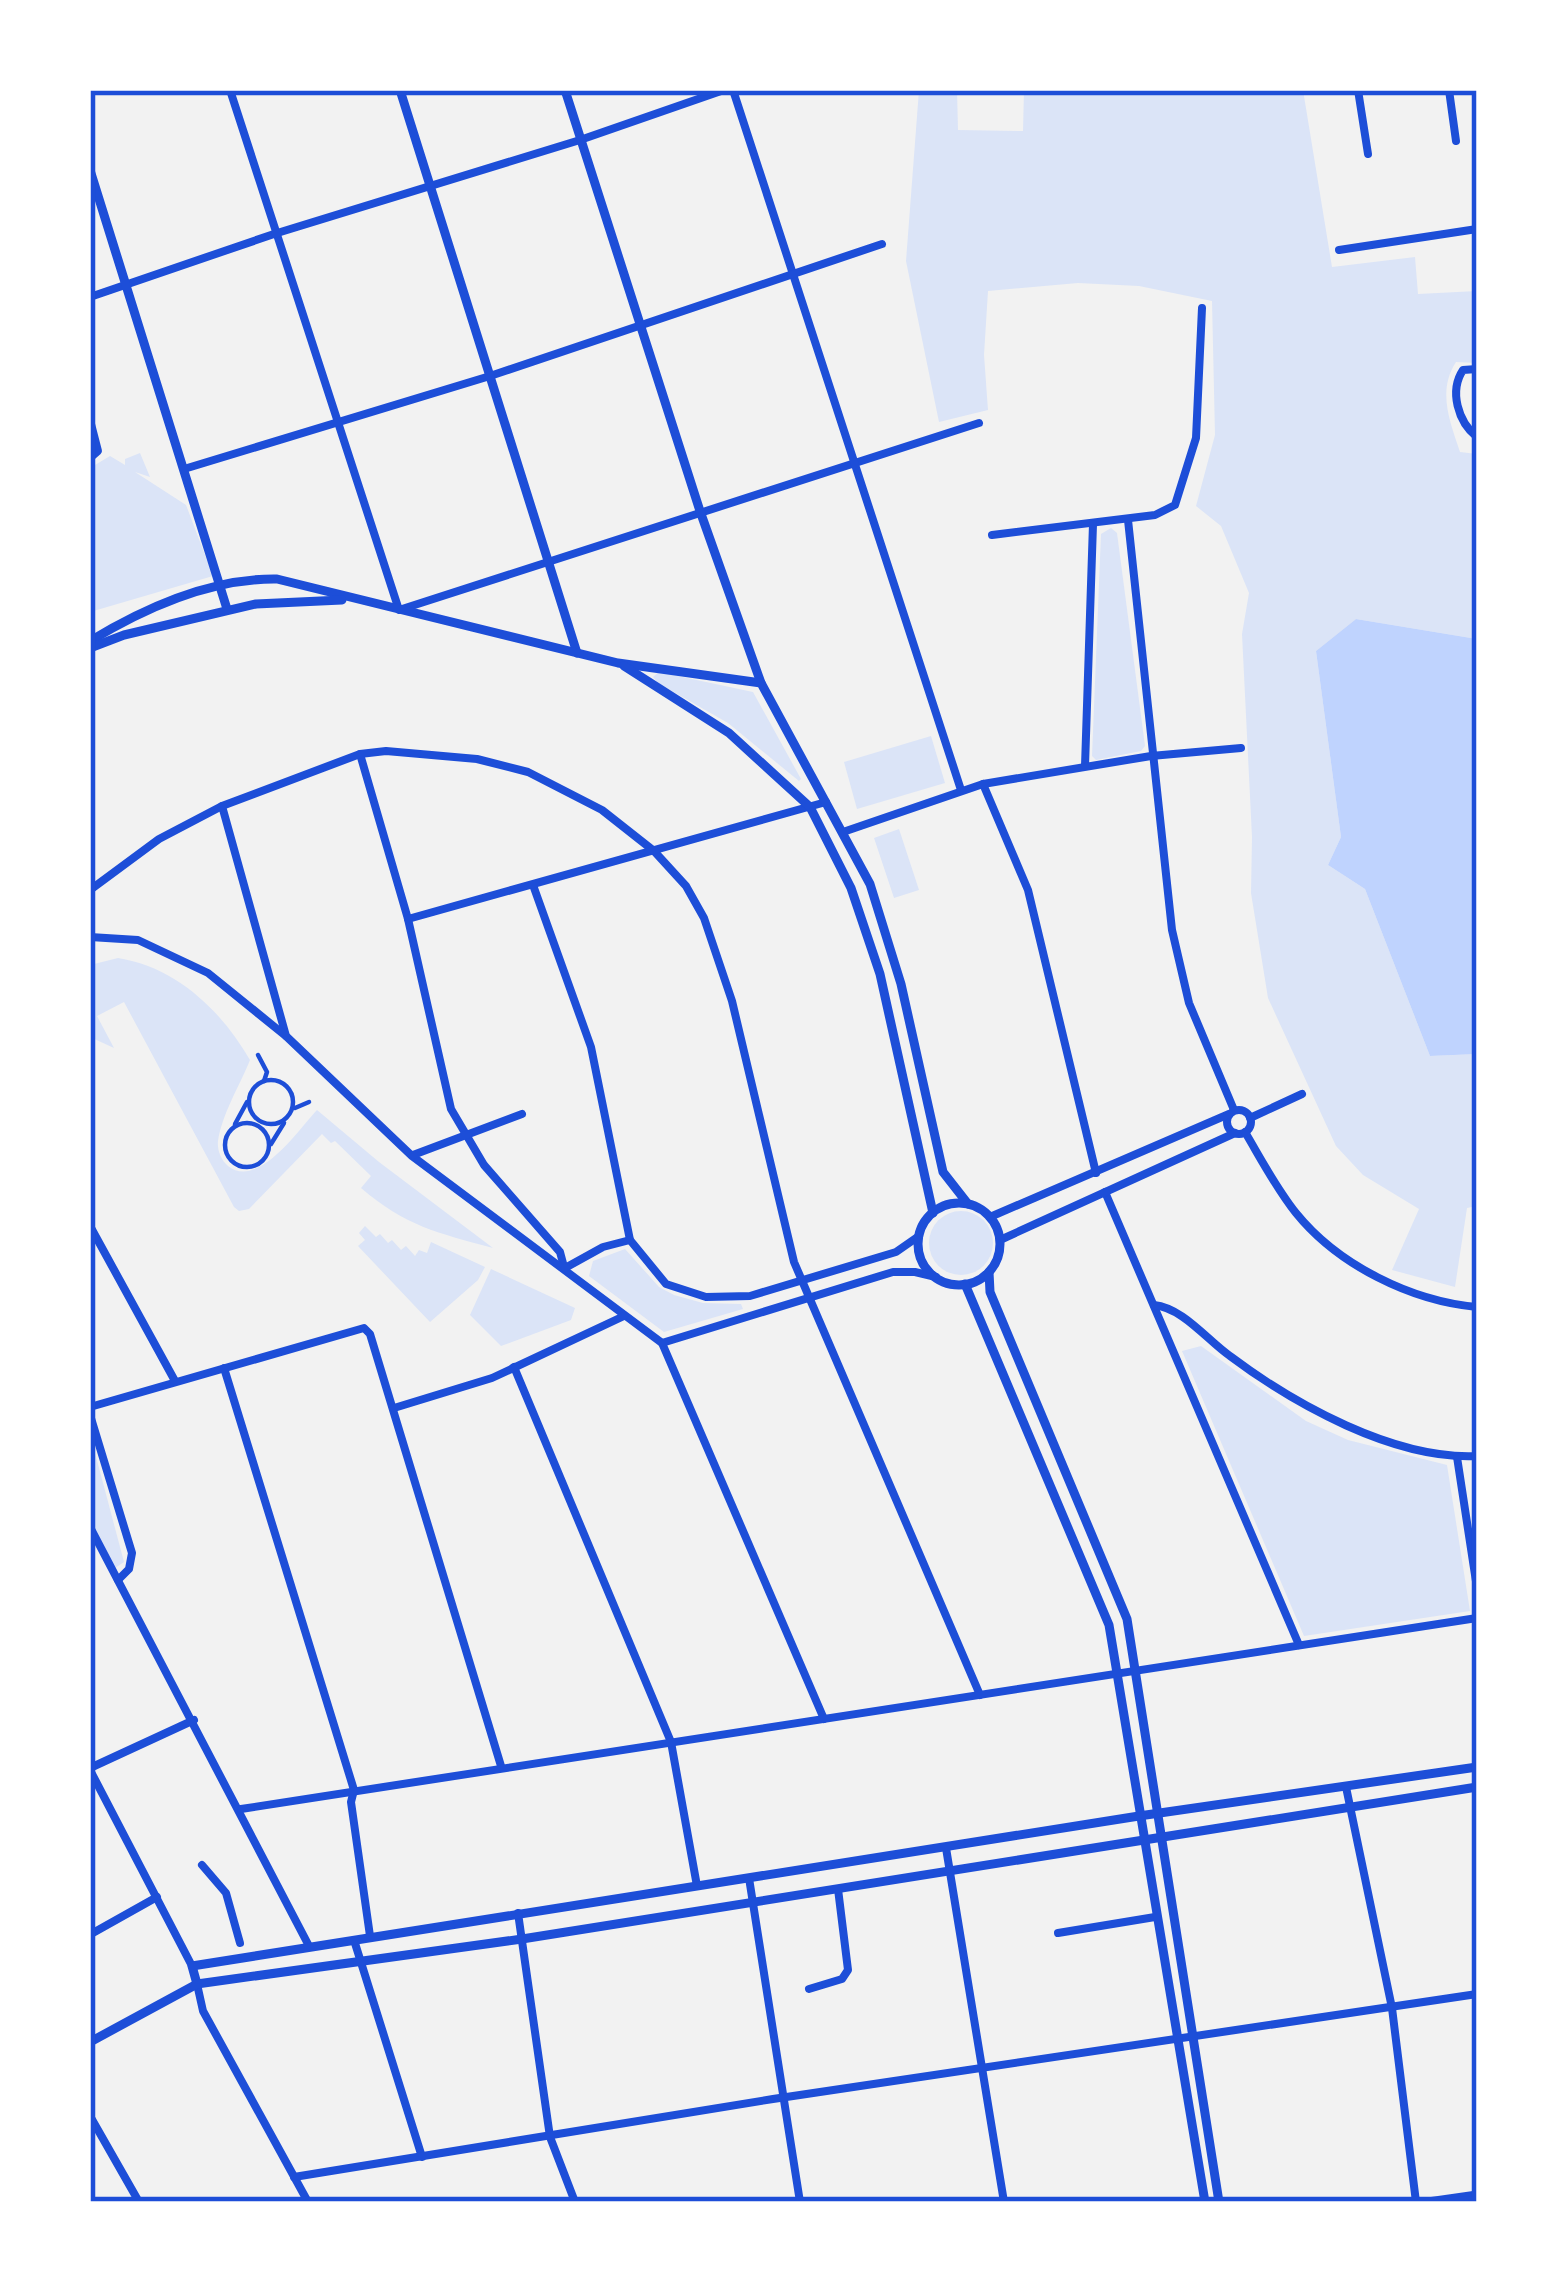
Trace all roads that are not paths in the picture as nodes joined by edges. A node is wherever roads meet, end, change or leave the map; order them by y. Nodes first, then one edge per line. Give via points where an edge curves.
1 (230, 90) edge
2 (400, 90) edge
3 (565, 90) edge
4 (728, 90) edge
5 (1358, 90) edge
6 (1448, 90) edge
7 (580, 140) junction
8 (1456, 140) dead end
9 (1368, 154) dead end
10 (90, 170) edge
11 (429, 187) junction
12 (1477, 229) edge
13 (274, 234) junction
14 (882, 244) dead end
15 (1340, 250) dead end
16 (792, 272) junction
17 (127, 285) junction
18 (90, 297) edge
19 (1202, 308) dead end
20 (642, 323) junction
21 (1477, 369) edge
22 (490, 376) junction
23 (90, 420) edge
24 (336, 423) junction
25 (980, 423) dead end
26 (1477, 437) edge
27 (91, 459) edge
28 (856, 463) junction
29 (184, 470) junction
30 (700, 511) junction
31 (1129, 520) junction
32 (1093, 524) junction
33 (992, 535) dead end
34 (548, 562) junction
35 (220, 583) junction
36 (358, 600) junction
37 (227, 609) junction
38 (399, 610) junction
39 (91, 642) edge
40 (577, 653) junction
41 (618, 663) junction
42 (761, 682) junction
43 (1241, 748) dead end
44 (360, 754) junction
45 (1151, 756) junction
46 (1085, 766) junction
47 (983, 784) junction
48 (961, 790) junction
49 (826, 802) junction
50 (223, 806) junction
51 (810, 807) junction
52 (843, 832) junction
53 (654, 851) junction
54 (532, 885) junction
55 (90, 890) edge
56 (408, 919) junction
57 (885, 930) junction
58 (867, 935) junction
59 (90, 937) edge
60 (287, 1037) junction
61 (258, 1055) dead end
62 (264, 1081) junction
63 (1302, 1094) dead end
64 (927, 1096) junction
65 (249, 1097) junction
66 (907, 1100) junction
67 (309, 1102) dead end
68 (1232, 1112) junction
69 (522, 1114) dead end
70 (289, 1115) junction
71 (1250, 1118) junction
72 (233, 1127) junction
73 (1240, 1132) junction
74 (465, 1136) junction
75 (269, 1148) junction
76 (412, 1156) junction
77 (1129, 1159) junction
78 (1096, 1173) junction
79 (1136, 1178) junction
80 (1052, 1192) junction
81 (1105, 1192) junction
82 (968, 1204) junction
83 (1061, 1212) junction
84 (933, 1213) junction
85 (990, 1217) junction
86 (90, 1226) edge
87 (919, 1236) junction
88 (630, 1240) junction
89 (1000, 1240) junction
90 (565, 1268) junction
91 (989, 1272) junction
92 (935, 1277) junction
93 (802, 1282) junction
94 (965, 1284) junction
95 (750, 1296) junction
96 (809, 1299) junction
97 (1154, 1305) junction
98 (1477, 1306) edge
99 (756, 1313) junction
100 (624, 1316) junction
101 (662, 1343) junction
102 (514, 1367) junction
103 (224, 1368) junction
104 (175, 1381) junction
105 (394, 1408) junction
106 (90, 1411) edge
107 (1051, 1435) junction
108 (1033, 1442) junction
109 (1477, 1456) edge
110 (1457, 1457) junction
111 (90, 1527) edge
112 (1108, 1572) junction
113 (118, 1580) junction
114 (1091, 1580) junction
115 (1477, 1588) edge
116 (1477, 1618) edge
117 (1299, 1646) junction
118 (1136, 1669) junction
119 (1118, 1672) junction
120 (980, 1695) junction
121 (194, 1720) junction
122 (824, 1720) junction
123 (671, 1742) junction
124 (501, 1766) junction
125 (1477, 1767) edge
126 (90, 1769) edge
127 (1346, 1787) junction
128 (1477, 1787) edge
129 (354, 1790) junction
130 (1350, 1807) junction
131 (241, 1809) junction
132 (1157, 1813) junction
133 (1139, 1816) junction
134 (1162, 1838) junction
135 (1143, 1840) junction
136 (946, 1848) junction
137 (202, 1865) dead end
138 (950, 1872) junction
139 (748, 1878) junction
140 (697, 1886) junction
141 (838, 1889) junction
142 (157, 1897) junction
143 (752, 1902) junction
144 (518, 1913) junction
145 (1155, 1917) junction
146 (91, 1934) edge
147 (1058, 1934) dead end
148 (370, 1936) junction
149 (354, 1939) junction
150 (521, 1939) junction
151 (309, 1946) junction
152 (241, 1949) junction
153 (360, 1960) junction
154 (192, 1966) junction
155 (197, 1984) junction
156 (809, 1989) dead end
157 (1477, 1994) edge
158 (1392, 2008) junction
159 (1191, 2036) junction
160 (1176, 2038) junction
161 (90, 2042) edge
162 (984, 2069) junction
163 (783, 2097) junction
164 (90, 2116) edge
165 (550, 2137) junction
166 (422, 2157) junction
167 (294, 2177) junction
168 (1477, 2195) edge
169 (139, 2202) edge
170 (308, 2202) edge
171 (575, 2202) edge
172 (800, 2202) edge
173 (1004, 2202) edge
174 (1205, 2202) edge
175 (1219, 2202) edge
176 (1416, 2202) edge
177 (1428, 2202) edge

1 - 13 street
2 - 11 main road
3 - 7 main road
4 - 7 street
4 - 16 street
5 - 9 street
6 - 8 street
7 - 11 street
7 - 20 main road
10 - 17 main road
11 - 13 street
11 - 22 main road
12 - 15 street
13 - 17 street
13 - 24 street
14 - 16 street
16 - 20 street
16 - 28 street
17 - 18 street
17 - 29 main road
19 - 31 street via 1196,438 1185,480 1171,509
20 - 22 street
20 - 30 main road
21 - 26 street via 1457,379 1459,410
22 - 24 street
22 - 34 main road
23 - 27 street via 98,448
24 - 29 street
24 - 38 street
25 - 28 street
28 - 30 street
28 - 48 street
29 - 35 main road
30 - 34 street
30 - 42 main road
31 - 32 street
31 - 45 street
32 - 33 street
32 - 46 street
34 - 38 street
34 - 40 main road
35 - 36 main road via 277,578
35 - 37 main road
35 - 39 main road
36 - 37 main road
36 - 38 main road
37 - 39 main road
38 - 40 main road
40 - 41 main road
41 - 42 main road
41 - 51 main road via 729,733
42 - 49 main road
43 - 45 street
44 - 50 street
44 - 53 street via 411,751 528,772 602,809
44 - 56 street
45 - 46 street
45 - 68 street via 1178,964
46 - 47 street
47 - 48 street
47 - 78 street via 1028,890
48 - 52 street
49 - 51 street
49 - 52 main road
50 - 55 street via 159,839
50 - 60 street
51 - 53 street
51 - 58 main road
52 - 57 main road
53 - 54 street
53 - 93 street via 695,899 721,964
54 - 56 street
54 - 88 street via 591,1047
56 - 74 street via 443,1084
57 - 58 main road
57 - 64 main road
58 - 66 main road
59 - 60 street via 138,940 181,957
60 - 76 street
61 - 62 street
62 - 65 street
62 - 70 street via 290,1090
63 - 71 street
64 - 66 main road
64 - 82 main road via 943,1172
65 - 70 street via 260,1122
65 - 72 street
66 - 84 main road
67 - 70 street
68 - 71 street
68 - 73 street via 1228,1127
68 - 77 street
69 - 74 street
70 - 75 street
71 - 73 street
72 - 75 street via 255,1124
72 - 75 street via 225,1147 236,1164 257,1165
73 - 79 street
73 - 98 street via 1295,1212 1337,1252 1403,1288
74 - 76 street
74 - 90 street
76 - 90 street
77 - 78 street
77 - 79 street
78 - 80 street
79 - 81 street
80 - 83 street
80 - 85 street
81 - 83 street
81 - 97 street
82 - 84 main road
82 - 85 main road
83 - 89 street
84 - 87 main road
85 - 89 main road
86 - 104 street
87 - 92 main road via 921,1259
87 - 93 street via 896,1252
88 - 90 street
88 - 95 street via 666,1284 706,1297
89 - 91 main road
90 - 100 street
91 - 94 main road
91 - 107 main road
92 - 94 main road
92 - 96 street via 893,1272
93 - 95 street
93 - 96 street
94 - 108 main road
95 - 99 street
96 - 99 street
96 - 120 street
97 - 110 street via 1168,1306 1311,1409
97 - 117 street
99 - 101 street
100 - 101 street
100 - 102 street
101 - 122 street
102 - 105 street
102 - 123 street
103 - 104 street
103 - 105 street via 364,1328
103 - 129 street
104 - 106 street
105 - 124 street
106 - 113 street via 132,1553
107 - 108 main road
107 - 112 main road
108 - 114 main road
109 - 110 street
110 - 115 street
111 - 113 street
112 - 114 main road
112 - 118 main road
113 - 121 street
114 - 119 main road
116 - 117 street
117 - 118 street
118 - 119 street
118 - 132 main road
119 - 120 street
119 - 133 main road
120 - 122 street
121 - 126 street
121 - 131 street
122 - 123 street
123 - 124 street
123 - 140 street
124 - 129 street
125 - 127 main road
126 - 142 street
127 - 130 street
127 - 132 main road
128 - 130 main road
129 - 131 street
129 - 148 street
130 - 134 main road
130 - 158 street
131 - 151 street
132 - 133 main road
132 - 134 main road
133 - 135 main road
133 - 136 main road
134 - 135 main road
134 - 159 main road
135 - 138 main road
135 - 145 main road
136 - 138 street
136 - 139 main road
137 - 152 street via 226,1893
138 - 141 main road
138 - 162 street
139 - 140 main road
139 - 143 street
140 - 144 main road
141 - 143 main road
141 - 156 street via 848,1970
142 - 146 street
142 - 154 street
143 - 150 main road
143 - 163 street
144 - 148 main road
144 - 150 street
145 - 147 street
145 - 160 main road
148 - 149 main road
149 - 151 main road
149 - 153 street
150 - 153 main road
150 - 165 street
151 - 152 main road
152 - 154 main road
153 - 155 main road
153 - 166 street
154 - 155 main road
155 - 161 main road
155 - 167 street via 203,2011
157 - 158 street
158 - 159 street
158 - 176 street
159 - 160 street
159 - 175 main road
160 - 162 street
160 - 174 main road
162 - 163 street
162 - 173 street
163 - 165 street
163 - 172 street
164 - 169 street
165 - 166 street
165 - 171 street
166 - 167 street
167 - 170 street
168 - 177 main road

